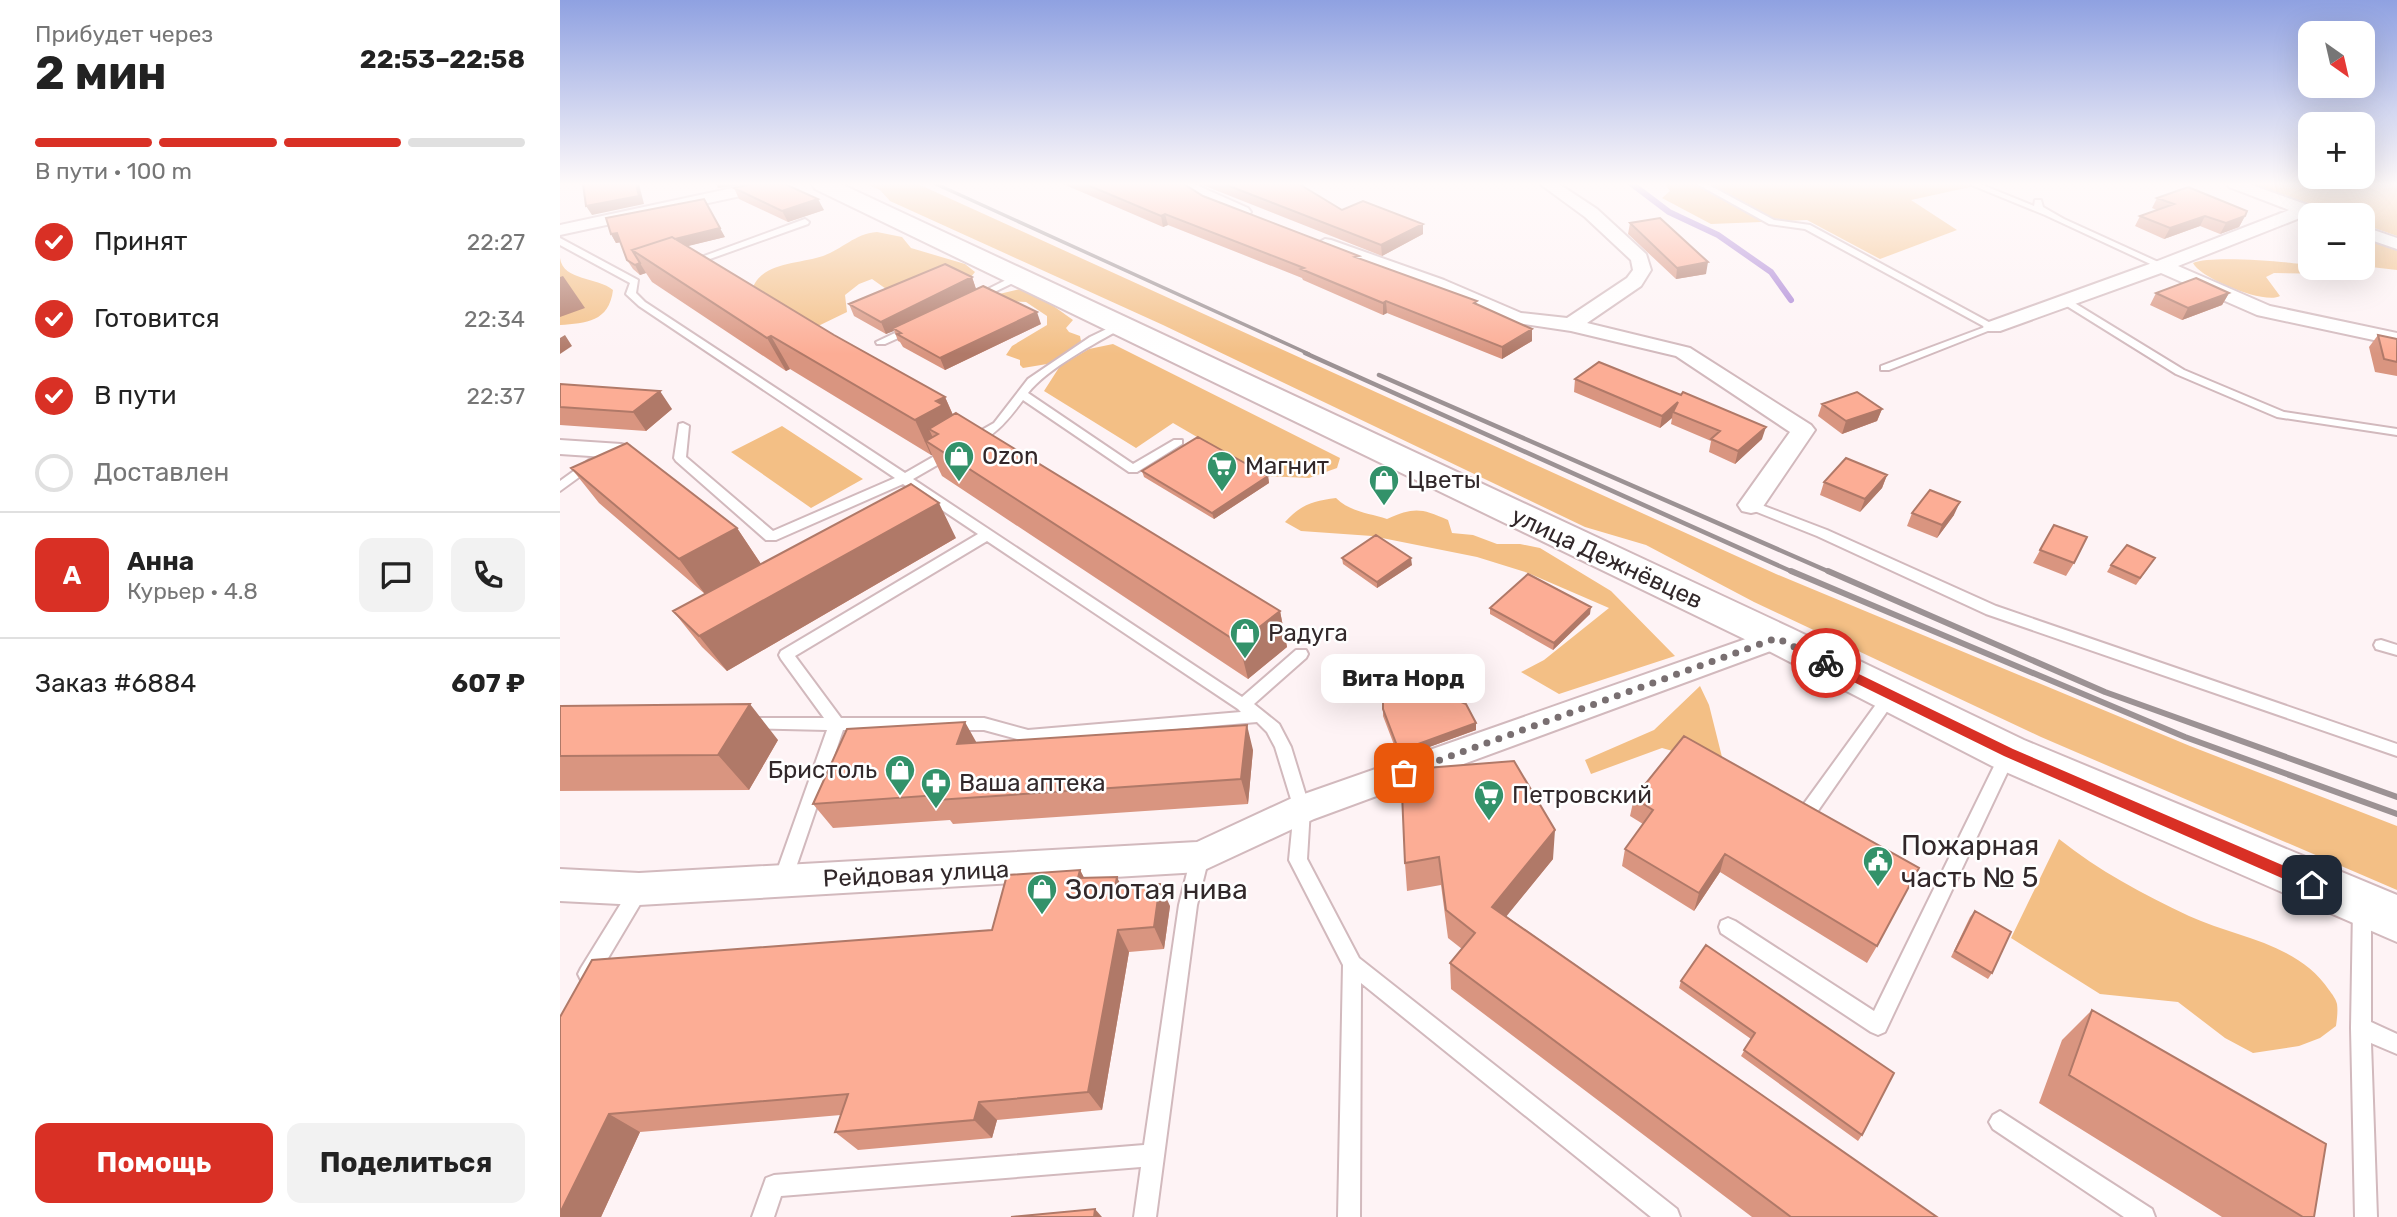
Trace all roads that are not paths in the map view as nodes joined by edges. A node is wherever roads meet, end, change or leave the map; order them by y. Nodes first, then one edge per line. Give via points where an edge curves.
1 (752, 241) edge
2 (942, 241) edge
3 (1318, 241) edge
4 (1621, 241) edge
5 (1833, 241) edge
6 (2106, 241) edge
7 (2233, 241) edge
8 (560, 242) edge
9 (683, 265) edge
10 (2162, 266) junction
11 (1018, 277) junction
12 (969, 301) edge
13 (2065, 301) junction
14 (919, 324) edge
15 (1119, 326) junction
16 (1570, 326) junction
17 (1993, 327) junction
18 (2397, 339) edge
19 (881, 342) dead end
20 (1885, 368) dead end
21 (1022, 394) junction
22 (683, 426) dead end
23 (2397, 432) edge
24 (1178, 442) dead end
25 (560, 447) edge
26 (614, 451) joint
27 (904, 479) junction
28 (560, 487) edge
29 (1751, 505) joint
30 (987, 535) junction
31 (1777, 638) junction
32 (2381, 645) dead end
33 (2397, 650) edge
34 (1301, 654) dead end
35 (1889, 696) junction
36 (1243, 705) junction
37 (1260, 716) junction
38 (726, 724) edge
39 (837, 724) junction
40 (2397, 750) edge
41 (2008, 753) junction
42 (1303, 809) junction
43 (1809, 810) edge
44 (1200, 857) junction
45 (782, 881) junction
46 (560, 885) edge
47 (639, 888) junction
48 (2380, 913) edge
49 (1728, 927) dead end
50 (1352, 964) junction
51 (580, 988) edge
52 (2361, 1028) junction
53 (2397, 1044) edge
54 (2000, 1122) dead end
55 (1155, 1155) junction
56 (763, 1217) edge
57 (1145, 1217) edge
58 (1349, 1217) edge
59 (1669, 1217) edge
60 (2144, 1217) edge
61 (2366, 1217) edge

1 - 9 lane
2 - 11 main road, улица Дежнёвцев
3 - 16 street via 1517,317
4 - 16 street via 1640,258 1642,270 1634,282
5 - 17 lane
6 - 10 lane
7 - 10 street
8 - 27 lane via 641,279 631,294 642,304
10 - 13 street
10 - 18 street via 2264,311
11 - 12 lane
11 - 15 main road, улица Дежнёвцев
13 - 17 street
13 - 23 lane via 2180,372 2281,415
14 - 19 lane
15 - 21 lane via 1032,381
15 - 31 main road, улица Дежнёвцев
16 - 29 street via 1683,352 1803,430
17 - 20 lane
21 - 24 lane via 1133,469
21 - 27 lane via 998,425
22 - 27 lane via 680,458 771,537
25 - 26 street
26 - 28 lane
27 - 30 lane
29 - 40 lane via 1991,610
30 - 36 lane
30 - 39 lane via 786,655
31 - 35 main road, улица Дежнёвцев
31 - 42 street, Рейдовая улица
32 - 33 lane
34 - 36 lane
35 - 41 main road, улица Дежнёвцев
35 - 43 lane
36 - 37 lane
37 - 39 lane via 1028,736 984,724
37 - 42 lane via 1283,747
38 - 39 lane
39 - 45 lane
41 - 48 main road, улица Дежнёвцев
41 - 49 lane via 1878,1025
42 - 44 street, Рейдовая улица
42 - 50 lane via 1298,860
44 - 45 street, Рейдовая улица
44 - 55 lane via 1188,905
45 - 47 street, Рейдовая улица
46 - 47 street, Рейдовая улица
47 - 51 lane
48 - 52 lane
50 - 58 lane
50 - 59 lane
52 - 53 lane
52 - 61 lane
54 - 60 lane
55 - 56 lane via 774,1186
55 - 57 lane

